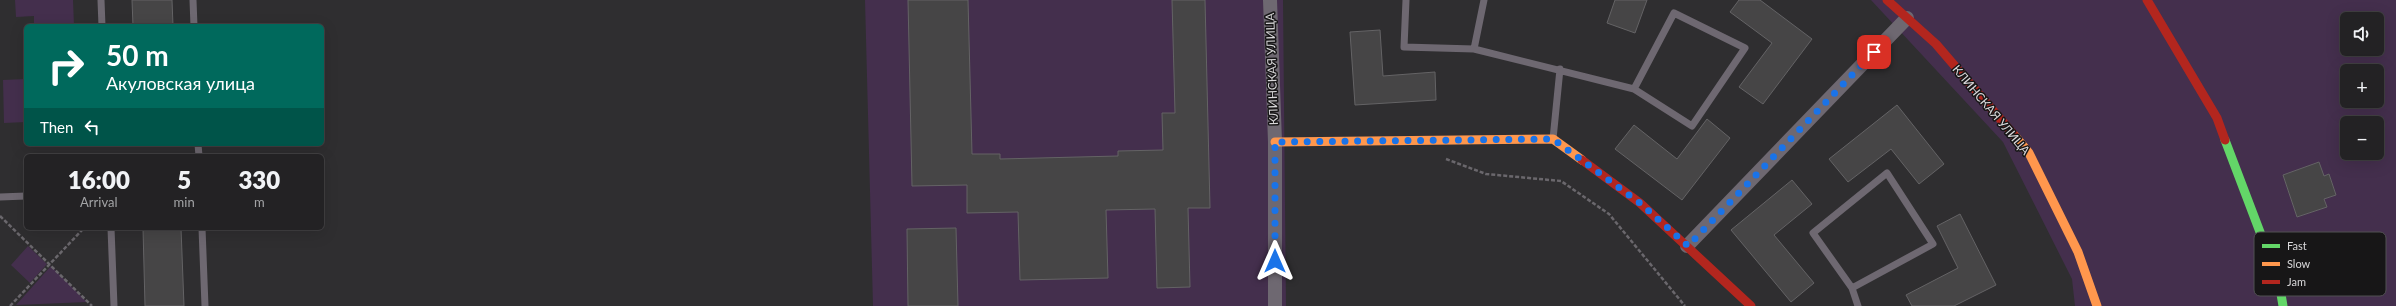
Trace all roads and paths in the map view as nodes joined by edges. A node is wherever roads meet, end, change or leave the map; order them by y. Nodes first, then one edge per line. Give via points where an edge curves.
1 (101, 0) edge
2 (193, 0) edge
3 (1270, 0) edge
4 (1406, 0) edge
5 (1484, 0) edge
6 (1887, 0) edge
7 (2146, 0) edge
8 (1907, 18) junction
9 (102, 24) edge
10 (194, 24) edge
11 (1474, 49) junction
12 (1560, 69) junction
13 (1634, 89) junction
14 (1553, 139) junction
15 (1275, 142) junction
16 (1444, 158) dead end
17 (24, 196) edge
18 (0, 197) edge
19 (0, 216) edge
20 (82, 230) edge
21 (111, 230) edge
22 (202, 230) edge
23 (2260, 232) edge
24 (1688, 246) junction
25 (49, 264) junction
26 (1852, 288) junction
27 (2281, 296) edge
28 (10, 306) edge
29 (92, 306) edge
30 (114, 306) edge
31 (204, 306) edge
32 (1274, 306) edge
33 (1685, 306) edge
34 (1751, 306) edge
35 (1858, 306) edge
36 (2097, 306) edge
37 (2283, 306) edge

1 - 9 lane
2 - 10 lane
3 - 15 street, КЛИНСКАЯ УЛИЦА
4 - 11 lane via 1404,47
5 - 11 lane
6 - 8 street, КЛИНСКАЯ УЛИЦА
7 - 23 street via 2217,118
8 - 24 street
8 - 36 street, КЛИНСКАЯ УЛИЦА via 1936,44 2029,153 2078,252
11 - 12 lane
12 - 13 lane
12 - 14 lane
13 - 13 lane via 1692,126 1745,48 1674,13
14 - 15 street
14 - 24 street via 1640,203
15 - 32 street, КЛИНСКАЯ УЛИЦА
16 - 33 path via 1486,174 1561,180 1609,214
17 - 18 lane
19 - 25 path
20 - 25 path
21 - 30 lane
22 - 31 lane
24 - 34 street
25 - 28 path
25 - 29 path
26 - 26 lane via 1813,233 1887,173 1933,244
26 - 35 lane
27 - 37 street

